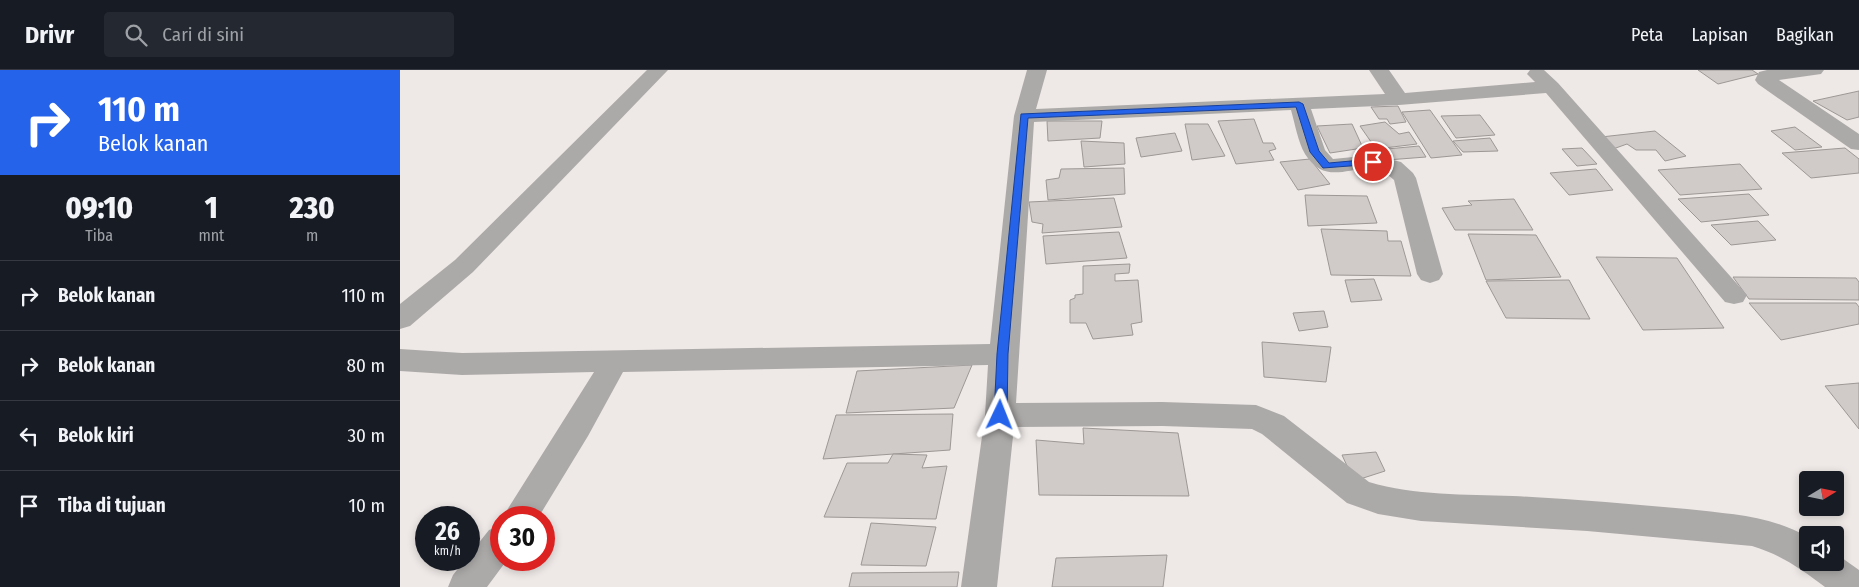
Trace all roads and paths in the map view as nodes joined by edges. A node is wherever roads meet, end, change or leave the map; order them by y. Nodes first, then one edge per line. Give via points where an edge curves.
1 (658, 70) edge
2 (1037, 70) edge
3 (1379, 70) edge
4 (1532, 70) edge
5 (1814, 70) edge
6 (1551, 88) junction
7 (1399, 99) junction
8 (1299, 104) junction
9 (1024, 116) junction
10 (1859, 144) edge
11 (1430, 274) dead end
12 (1734, 295) dead end
13 (400, 319) edge
14 (1002, 354) junction
15 (400, 360) edge
16 (615, 361) junction
17 (1000, 415) junction
18 (527, 506) edge
19 (1799, 550) edge
20 (490, 555) edge
21 (1831, 571) edge
22 (466, 587) edge
23 (979, 587) edge
24 (1854, 587) edge

1 - 13 street via 464,266
2 - 9 street
3 - 7 street
4 - 6 street
5 - 10 street via 1766,76 1766,80
6 - 7 street
6 - 12 street
7 - 8 street
8 - 9 street
8 - 11 street via 1315,152 1326,166 1373,162 1393,167 1405,178
9 - 14 street
14 - 16 street
14 - 17 street
15 - 16 street via 462,364
16 - 18 street via 578,427
17 - 19 street via 1256,417 1273,425 1359,493 1376,500 1752,531 1778,538
17 - 23 street
20 - 22 street
21 - 24 street

